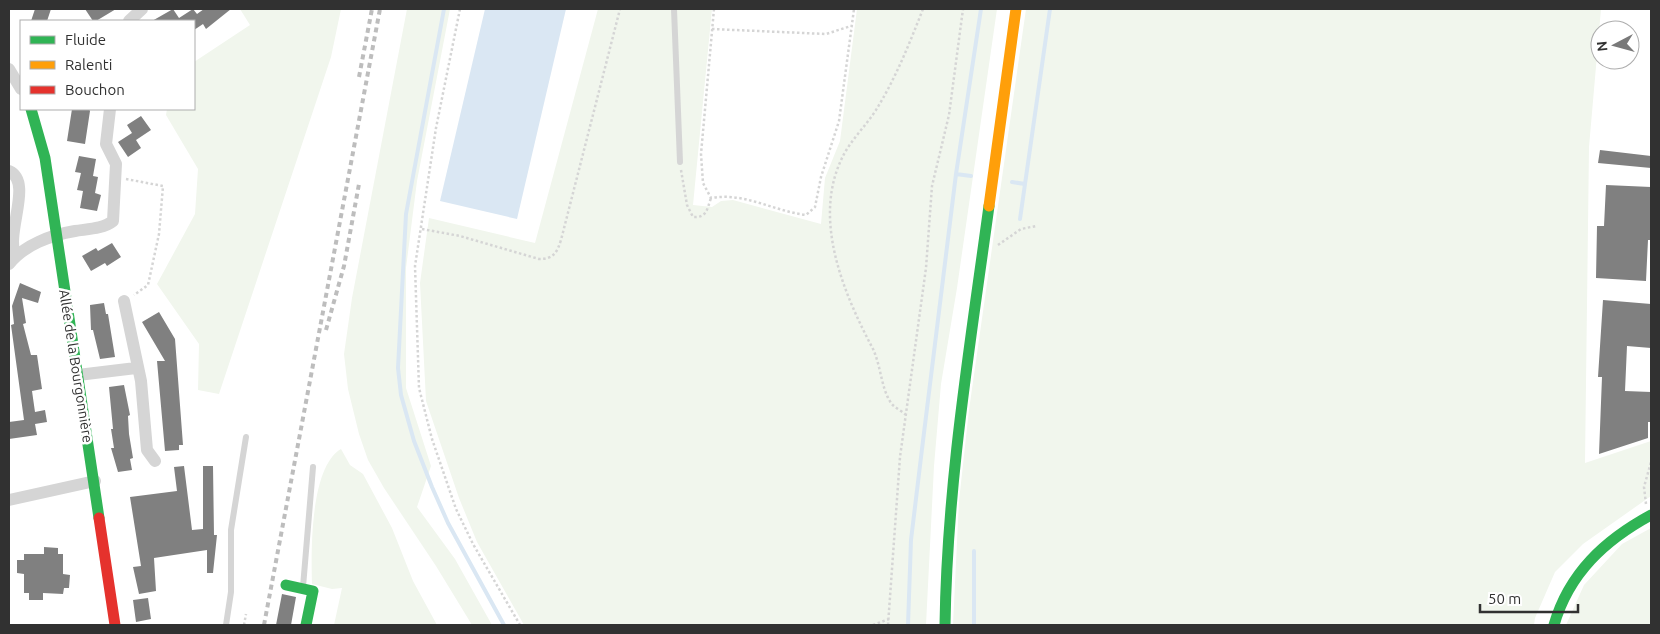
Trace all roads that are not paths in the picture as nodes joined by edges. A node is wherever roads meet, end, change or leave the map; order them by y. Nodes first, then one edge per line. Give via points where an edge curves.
1 (142, 9) edge
2 (674, 9) edge
3 (1016, 9) edge
4 (130, 20) edge
5 (9, 69) edge
6 (20, 87) edge
7 (31, 110) edge
8 (110, 110) edge
9 (680, 162) road end
10 (9, 171) edge
11 (57, 236) junction
12 (12, 260) edge
13 (124, 302) road end
14 (136, 368) junction
15 (78, 375) junction
16 (246, 437) dead end
17 (155, 461) dead end
18 (313, 468) dead end
19 (95, 481) junction
20 (9, 500) edge
21 (1650, 515) edge
22 (286, 585) dead end
23 (303, 588) junction
24 (116, 625) edge
25 (226, 625) edge
26 (306, 625) edge
27 (945, 625) edge
28 (1554, 625) edge

1 - 4 street
2 - 9 lane
3 - 27 street via 954,464 946,560
5 - 6 street
7 - 11 street, Allée de la Bourgonnière via 45,158
8 - 11 street via 106,144 116,164 113,221 107,226
10 - 12 street via 18,183 19,196 11,242
11 - 12 street via 29,246
11 - 15 street, Allée de la Bourgonnière
13 - 14 street via 136,351
14 - 15 street
14 - 17 street via 144,405 147,450
15 - 19 street, Allée de la Bourgonnière
16 - 25 lane via 231,530 231,592
18 - 23 lane
19 - 20 street
19 - 24 street, Allée de la Bourgonnière
21 - 28 street via 1617,536 1583,565 1565,593
22 - 23 street
23 - 26 street via 313,591

